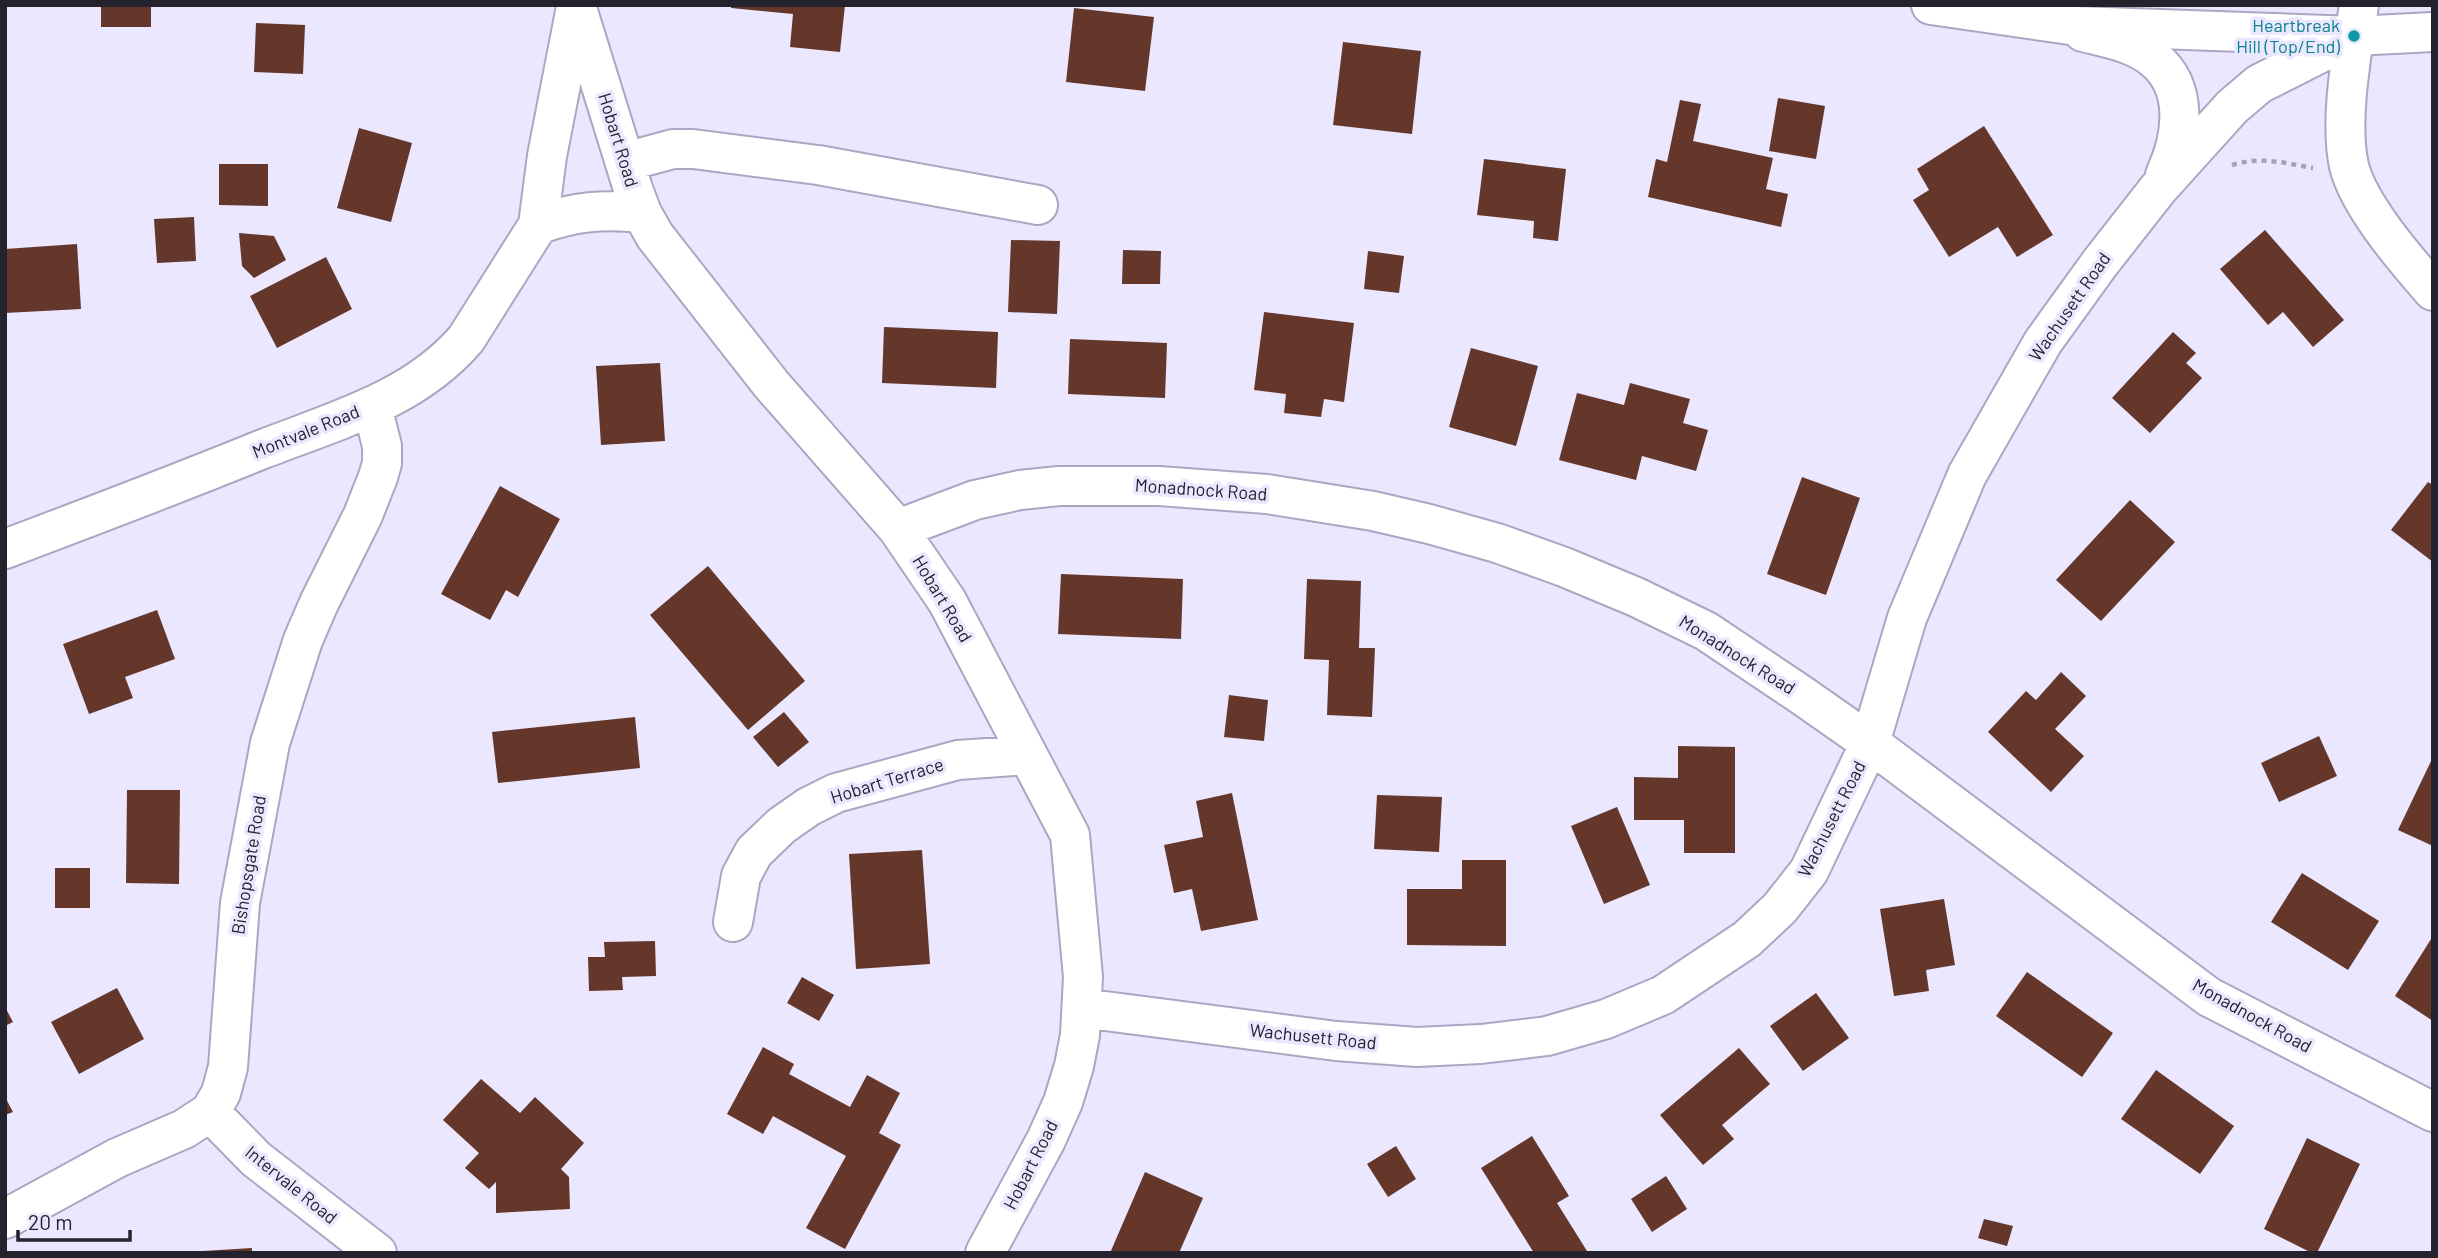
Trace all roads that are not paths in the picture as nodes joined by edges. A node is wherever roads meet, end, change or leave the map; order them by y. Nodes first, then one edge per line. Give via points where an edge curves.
1 (576, 5) edge
2 (1931, 5) edge
3 (2012, 18) junction
4 (2356, 21) edge
5 (2433, 32) edge
6 (625, 163) junction
7 (2158, 189) junction
8 (1038, 205) dead end
9 (642, 214) junction
10 (538, 225) junction
11 (2433, 291) edge
12 (372, 406) junction
13 (898, 529) junction
14 (5, 549) edge
15 (1870, 743) junction
16 (1028, 755) junction
17 (733, 922) dead end
18 (1082, 1008) junction
19 (210, 1112) junction
20 (2433, 1112) edge
21 (5, 1219) edge
22 (377, 1253) edge
23 (985, 1253) edge

1 - 6 street, Hobart Road
1 - 10 street, Montvale Road
2 - 3 street
3 - 4 street via 2077,26
3 - 7 street, Wachusett Road via 2128,45 2160,64 2171,80 2181,118 2173,156
4 - 5 street
4 - 7 street, Wachusett Road via 2259,84 2232,107
4 - 11 street via 2347,126 2352,175 2386,233
6 - 8 street via 673,149 693,149 818,165
6 - 9 street, Hobart Road
7 - 15 street, Wachusett Road via 2043,342 1967,475 1907,618
9 - 10 street via 616,210 575,213
9 - 13 street, Hobart Road via 771,384
10 - 12 street, Montvale Road via 453,355 407,390
12 - 14 street, Montvale Road
12 - 19 street, Bishopsgate Road via 382,446 378,477 303,639 270,743 240,903 228,1067
13 - 15 street, Monadnock Road via 975,500 1059,486 1159,486 1255,493 1385,514 1497,543 1636,597 1706,631
13 - 16 street, Hobart Road via 947,601
15 - 18 street, Wachusett Road via 1810,871 1780,908 1747,939 1695,975 1663,995 1606,1019 1547,1036 1417,1047
15 - 20 street, Monadnock Road via 2209,997
16 - 17 street, Hobart Terrace via 958,760 836,793 808,807 754,852 741,876
16 - 18 street, Hobart Road via 1070,835
18 - 23 street, Hobart Road via 1074,1066 1063,1102
19 - 21 street
19 - 22 street, Intervale Road via 256,1159

